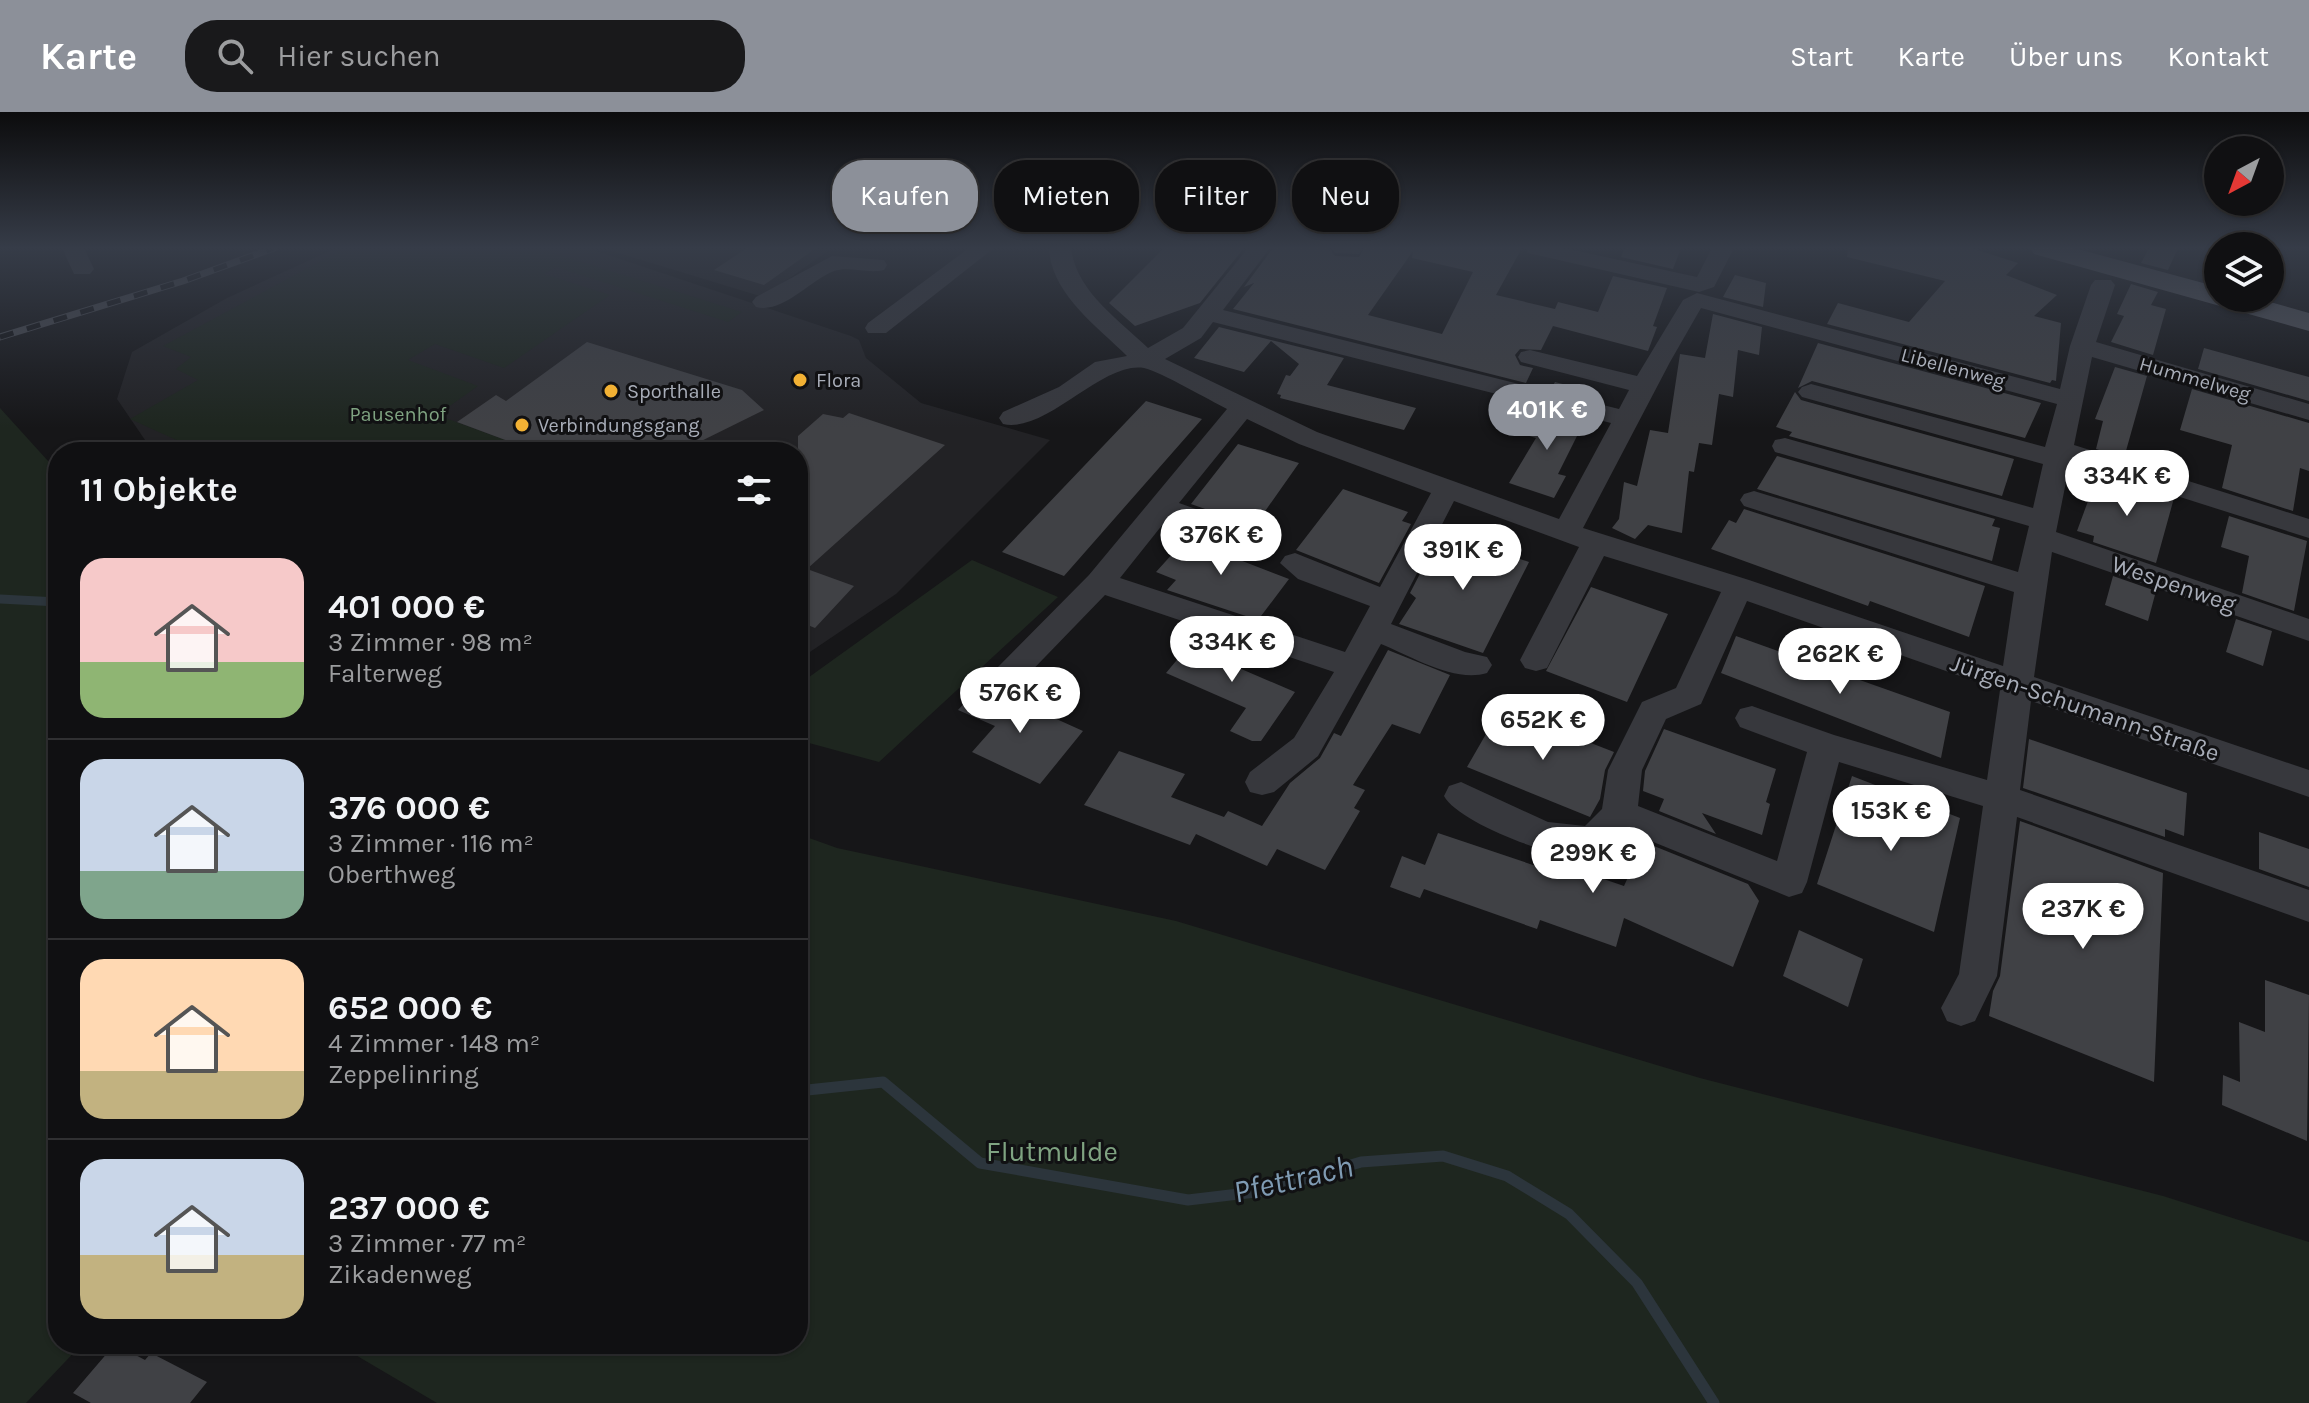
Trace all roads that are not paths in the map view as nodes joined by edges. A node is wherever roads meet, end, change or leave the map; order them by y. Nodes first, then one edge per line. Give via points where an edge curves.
1 (903, 308) edge
2 (1093, 308) edge
3 (1211, 308) edge
4 (1689, 308) edge
5 (1754, 308) edge
6 (2095, 308) edge
7 (2274, 312) edge
8 (1207, 313) junction
9 (2309, 322) edge
10 (877, 328) dead end
11 (2082, 346) junction
12 (1530, 357) dead end
13 (1146, 360) junction
14 (1644, 386) junction
15 (1811, 392) dead end
16 (2069, 399) junction
17 (1243, 407) junction
18 (2309, 412) edge
19 (1012, 418) dead end
20 (1626, 419) junction
21 (1785, 446) dead end
22 (2057, 454) junction
23 (1447, 488) junction
24 (1754, 500) dead end
25 (1161, 507) junction
26 (2042, 529) junction
27 (2309, 529) edge
28 (1566, 532) junction
29 (1248, 534) dead end
30 (1596, 543) junction
31 (1295, 563) dead end
32 (1100, 582) junction
33 (2030, 586) junction
34 (1738, 587) junction
35 (1388, 601) junction
36 (1374, 630) junction
37 (2309, 630) edge
38 (1536, 660) dead end
39 (1476, 665) dead end
40 (1353, 667) junction
41 (1005, 679) dead end
42 (2019, 686) junction
43 (1752, 718) dead end
44 (1826, 745) junction
45 (1262, 782) dead end
46 (2309, 784) edge
47 (1461, 796) dead end
48 (2002, 798) junction
49 (1619, 813) junction
50 (2309, 906) edge
51 (1961, 1008) dead end

1 - 10 street
2 - 13 street, Jürgen-Schumann-Straße
3 - 8 street
4 - 14 street
5 - 16 street, Libellenweg
6 - 11 street
7 - 9 main road
8 - 13 street via 1192,333
8 - 20 street
11 - 16 street
11 - 18 street, Hummelweg
12 - 14 street
13 - 17 street, Jürgen-Schumann-Straße
13 - 19 street via 1104,367 1068,392
14 - 20 street
15 - 22 street
16 - 22 street
17 - 23 street, Jürgen-Schumann-Straße via 1308,438
17 - 25 street
20 - 28 street
21 - 26 street, Wespenweg
22 - 26 street
22 - 27 street
23 - 28 street, Jürgen-Schumann-Straße
23 - 35 street
24 - 33 street
25 - 29 street
25 - 32 street
26 - 33 street
26 - 37 street, Wespenweg
28 - 30 street, Jürgen-Schumann-Straße
30 - 34 street, Jürgen-Schumann-Straße
30 - 38 street
31 - 35 street
32 - 40 street
32 - 41 street
33 - 42 street
34 - 42 street, Jürgen-Schumann-Straße
34 - 49 street via 1689,696 1654,711 1625,770
35 - 36 street
36 - 39 street
36 - 40 street
40 - 45 street via 1306,747
42 - 46 street, Jürgen-Schumann-Straße
42 - 48 street
43 - 44 street
44 - 48 street
44 - 49 street via 1789,882
47 - 49 street via 1538,833 1576,843 1607,830
48 - 50 street
48 - 51 street via 1978,976

